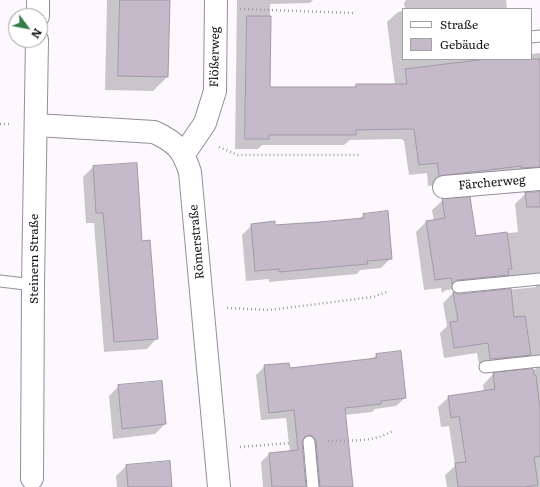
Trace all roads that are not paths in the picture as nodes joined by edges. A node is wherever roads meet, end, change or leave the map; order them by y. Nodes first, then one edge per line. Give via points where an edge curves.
1 (216, 4) edge
2 (37, 48) edge
3 (36, 125) junction
4 (190, 145) junction
5 (540, 179) edge
6 (444, 187) dead end
7 (540, 278) edge
8 (0, 281) edge
9 (33, 285) junction
10 (458, 287) dead end
11 (540, 360) edge
12 (485, 367) dead end
13 (309, 442) dead end
14 (32, 478) dead end
15 (219, 487) edge
16 (313, 487) edge

1 - 4 street, Flößerweg via 215,91 205,123
2 - 3 street, Steinern Straße
3 - 4 street, Römerstraße via 154,132
3 - 9 street, Steinern Straße
4 - 15 street, Römerstraße via 190,172
5 - 6 street, Färcherweg
7 - 10 lane
8 - 9 lane
9 - 14 street, Steinern Straße
11 - 12 lane
13 - 16 lane

